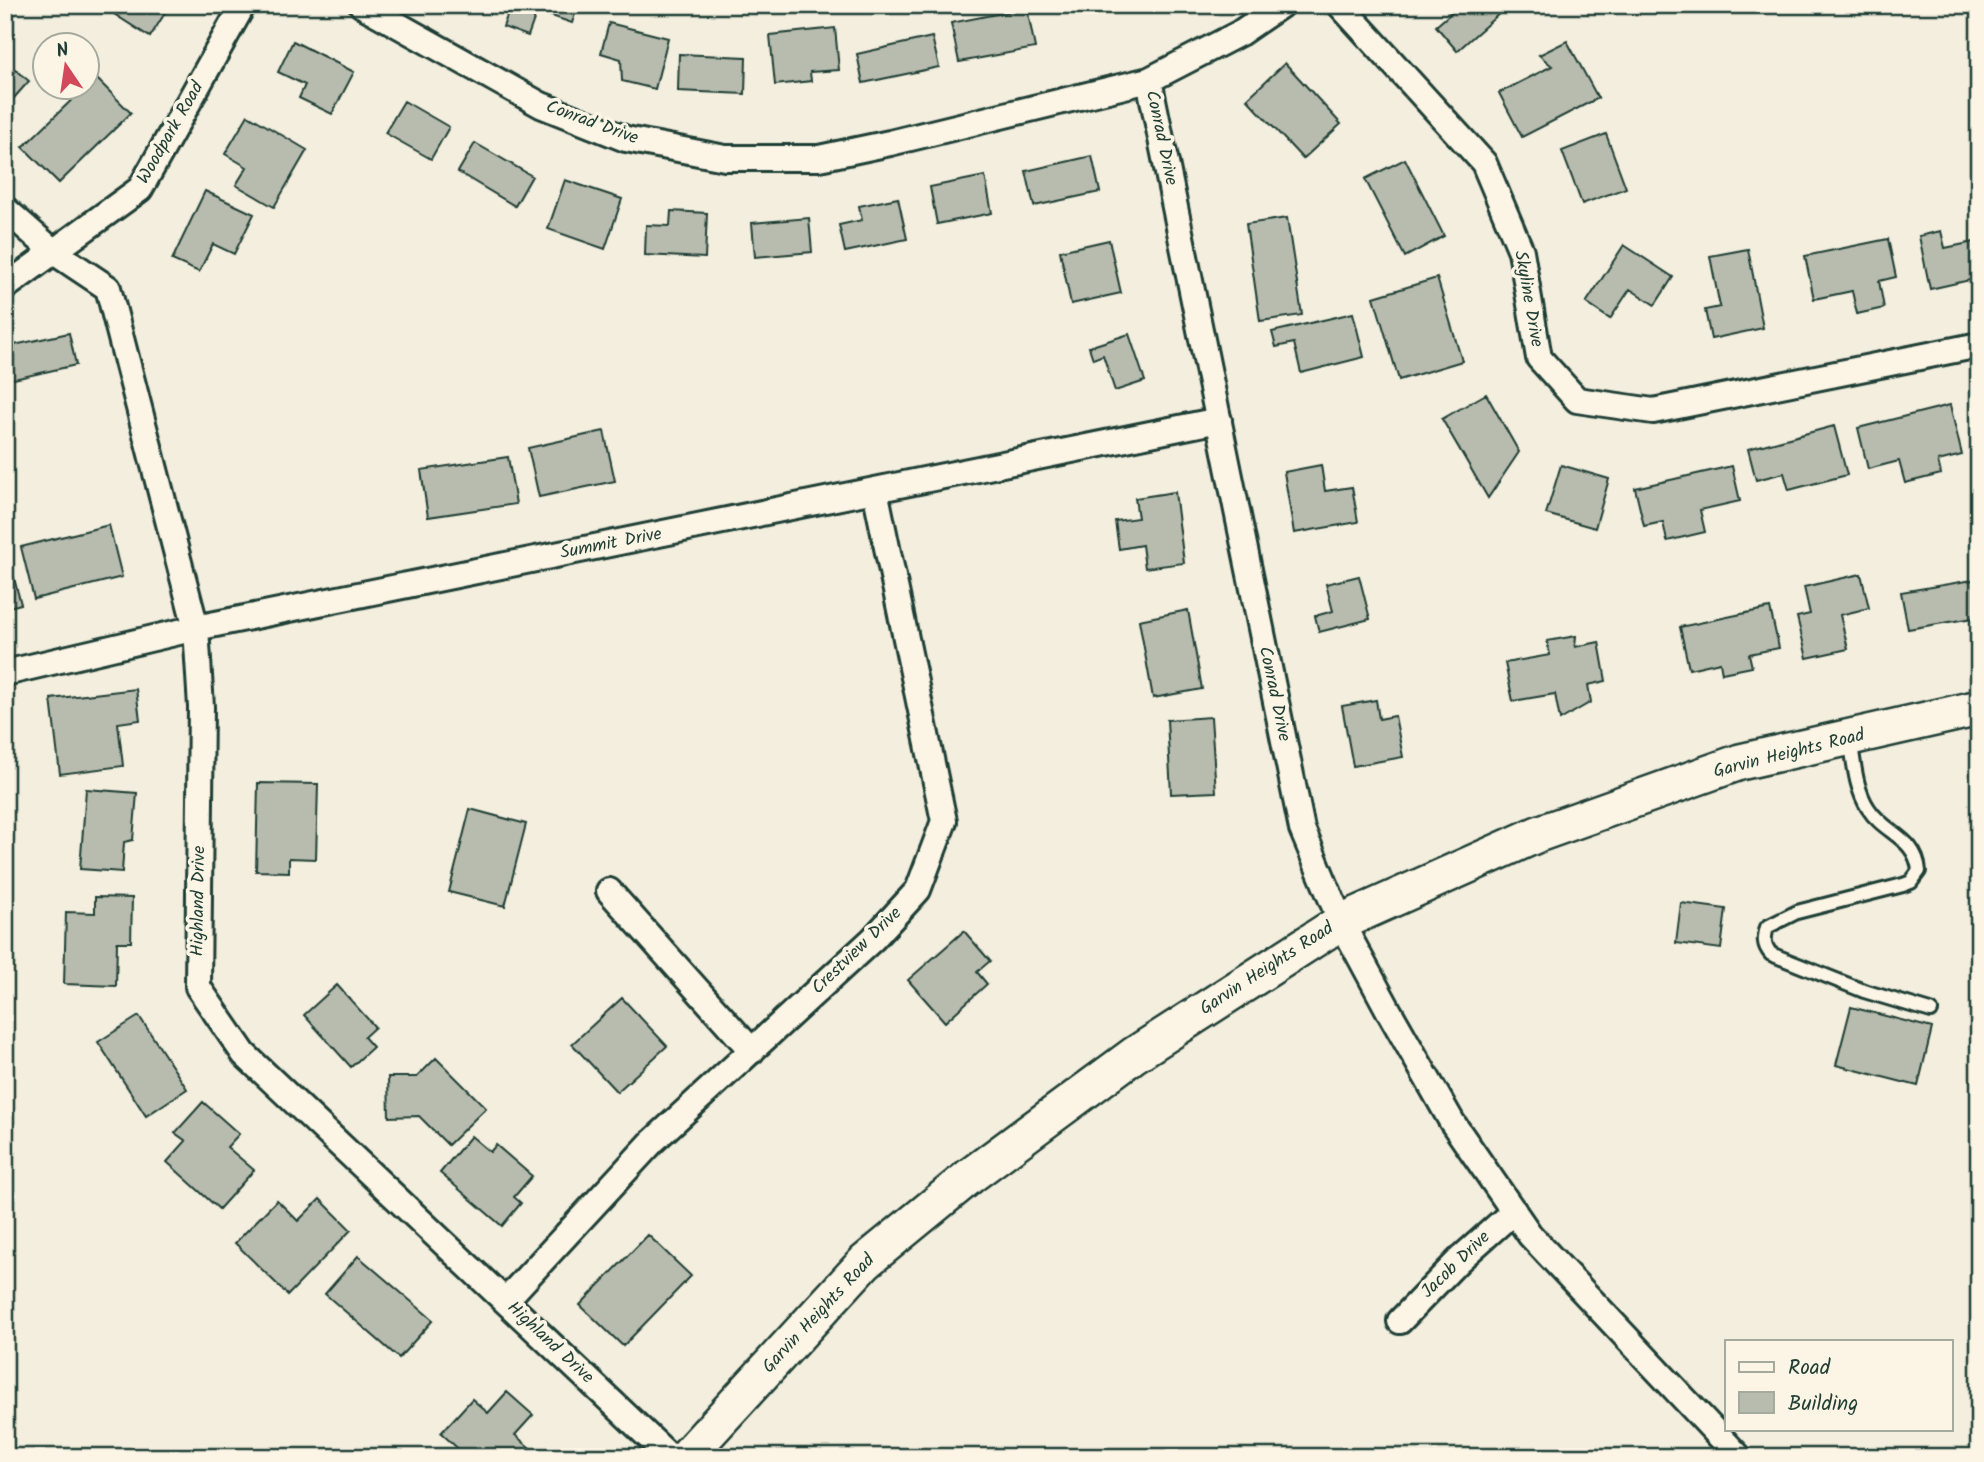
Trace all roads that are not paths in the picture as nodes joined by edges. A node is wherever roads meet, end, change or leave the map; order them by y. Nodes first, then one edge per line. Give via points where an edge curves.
1 (243, 5) edge
2 (362, 5) edge
3 (1281, 5) edge
4 (1340, 5) edge
5 (1149, 80) junction
6 (5, 209) edge
7 (54, 251) junction
8 (5, 287) edge
9 (1979, 345) edge
10 (1219, 420) junction
11 (875, 490) junction
12 (196, 628) junction
13 (5, 673) edge
14 (1979, 708) edge
15 (1850, 737) junction
16 (609, 891) dead end
17 (1341, 922) junction
18 (1931, 1011) dead end
19 (752, 1051) junction
20 (1514, 1211) junction
21 (505, 1301) junction
22 (1400, 1321) dead end
23 (670, 1457) edge
24 (686, 1457) edge
25 (1739, 1457) edge

1 - 7 street, Woodpark Road via 140,189
2 - 5 street, Conrad Drive via 541,105 626,139 725,158 820,158
3 - 5 street via 1240,33
4 - 9 street, Skyline Drive via 1484,163 1521,251 1539,358 1577,400 1653,411
5 - 10 street, Conrad Drive
6 - 7 street, Highland Drive
7 - 8 street, Woodpark Road
7 - 12 street, Highland Drive via 108,288
10 - 11 street, Summit Drive
10 - 17 street, Conrad Drive via 1302,829
11 - 12 street, Summit Drive
11 - 19 street, Crestview Drive via 944,821 918,890 873,939
12 - 13 street, Summit Drive
12 - 21 street, Highland Drive via 201,707 198,987 244,1054
14 - 15 main road, Garvin Heights Road
15 - 17 main road, Garvin Heights Road via 1740,762 1538,834
15 - 18 lane via 1859,789 1868,810 1911,847 1919,871 1903,885 1797,912 1776,922 1767,927 1766,948 1864,991
16 - 19 street
17 - 20 street, Conrad Drive via 1452,1122
17 - 24 main road, Garvin Heights Road via 1134,1055 959,1185 865,1262
19 - 21 street, Crestview Drive via 652,1142
20 - 22 street, Jacob Drive
20 - 25 street, Conrad Drive via 1530,1235
21 - 23 street, Highland Drive

